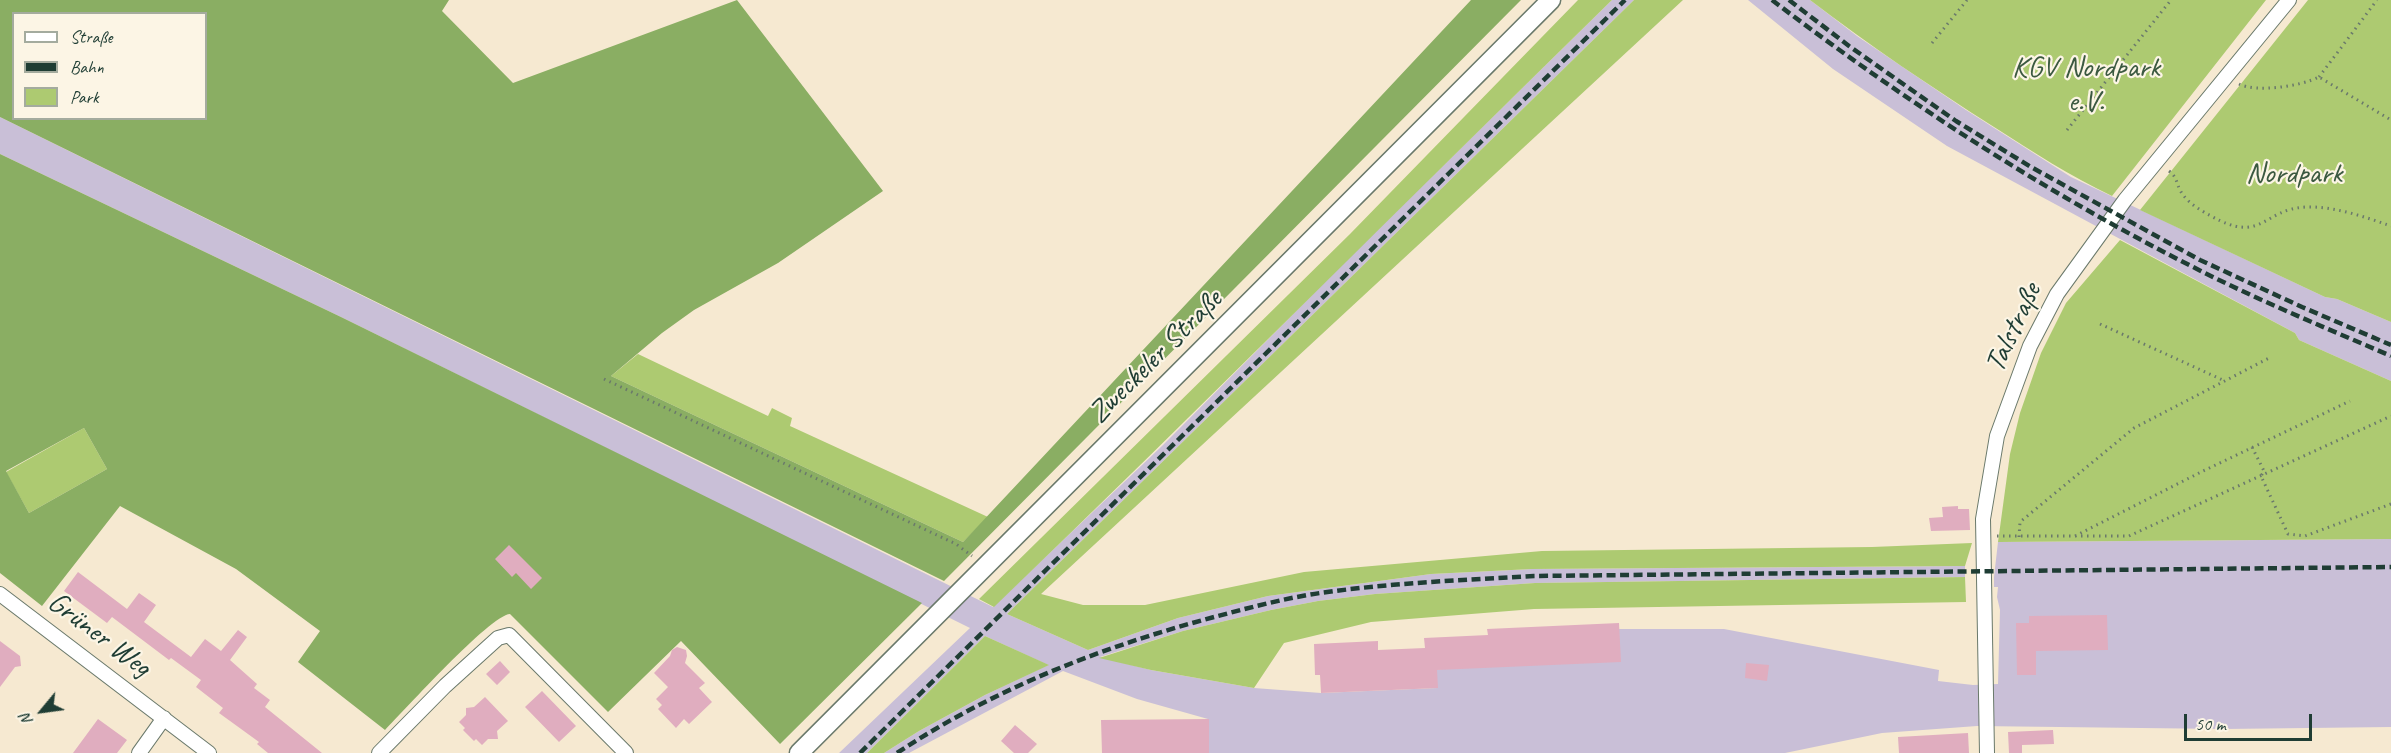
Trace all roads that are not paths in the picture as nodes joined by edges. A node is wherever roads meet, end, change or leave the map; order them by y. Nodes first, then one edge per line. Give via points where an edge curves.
1 (1551, 0) edge
2 (2289, 0) edge
3 (0, 595) edge
4 (164, 718) junction
5 (139, 753) edge
6 (209, 753) edge
7 (379, 753) edge
8 (626, 753) edge
9 (800, 753) edge
10 (1987, 753) edge

1 - 9 street, Zweckeler Straße
2 - 10 street, Talstraße via 2125,200 2057,294 2030,346 1997,436 1983,519
3 - 4 street, Grüner Weg
4 - 5 street, Grüner Weg
4 - 6 street, Grüner Weg
7 - 8 street via 480,654 498,638 509,635

